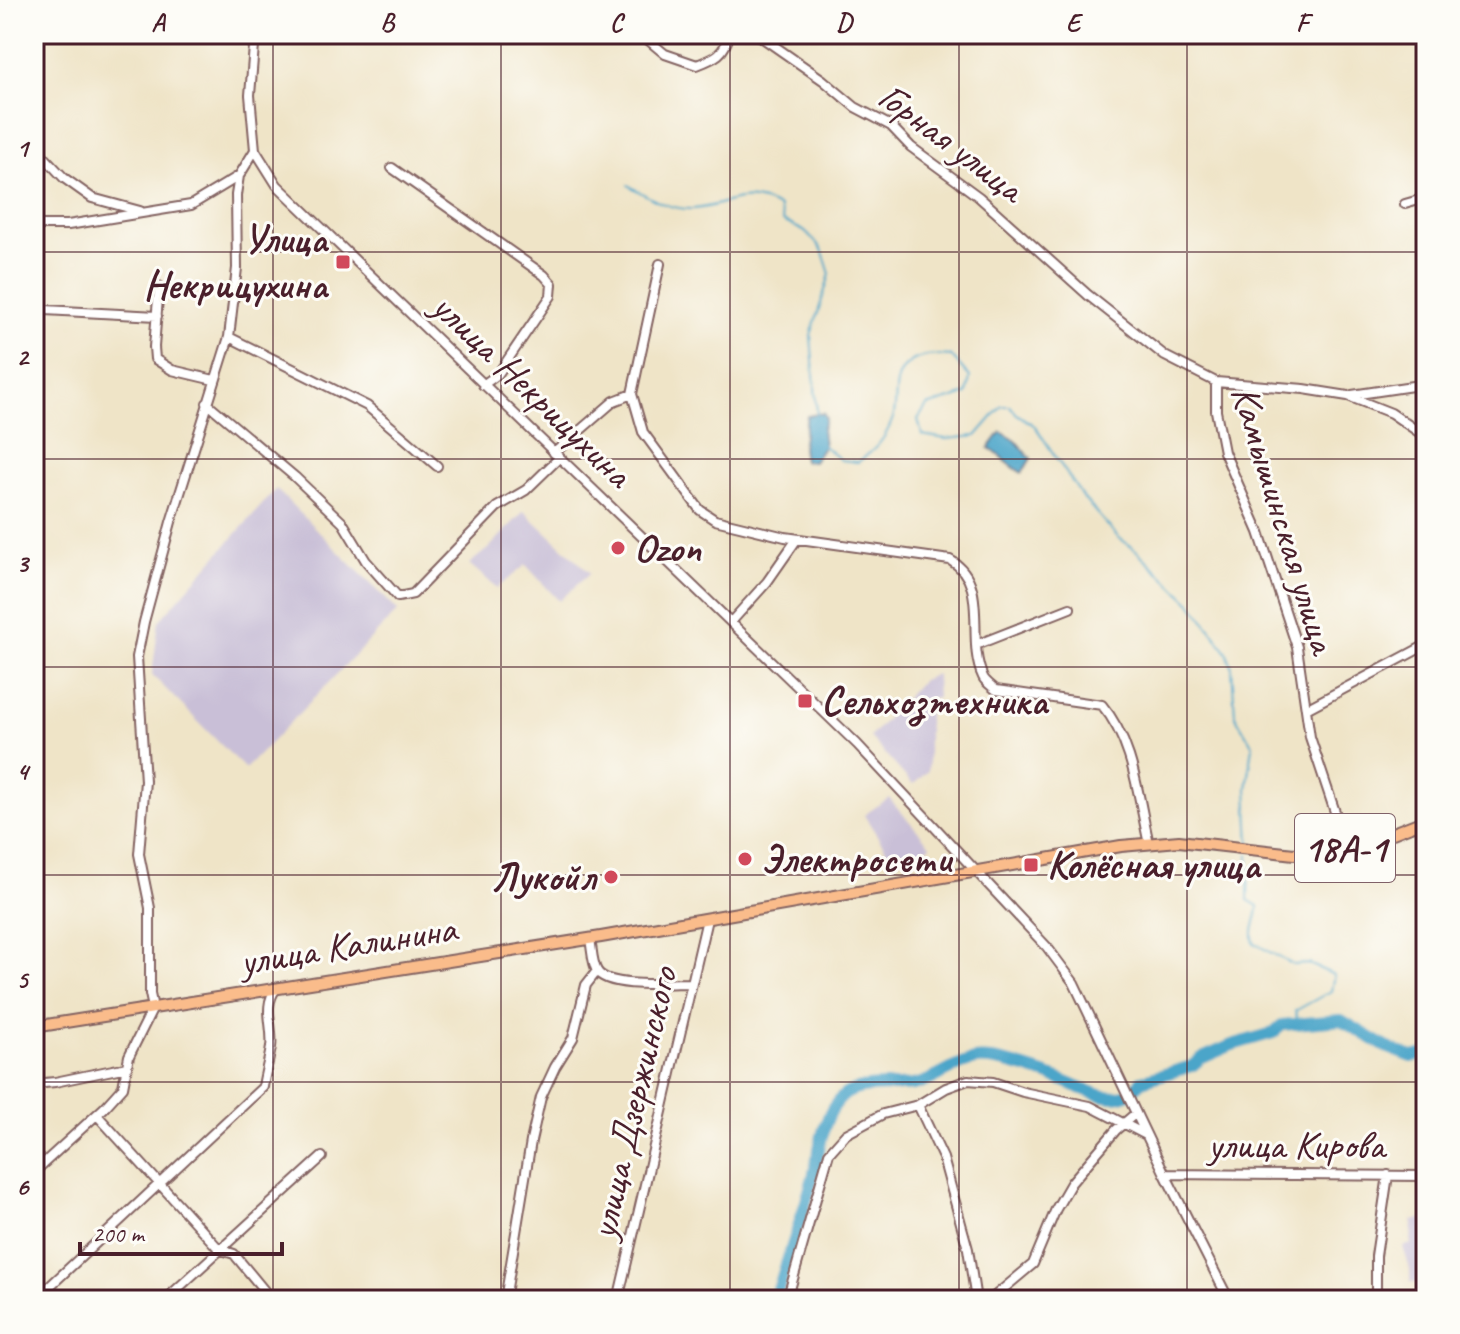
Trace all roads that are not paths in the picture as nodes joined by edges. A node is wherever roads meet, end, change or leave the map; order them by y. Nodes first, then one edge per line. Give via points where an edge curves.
1 (255, 34) edge
2 (641, 34) edge
3 (729, 34) edge
4 (757, 34) edge
5 (34, 146) edge
6 (255, 150) junction
7 (392, 168) dead end
8 (239, 176) junction
9 (1426, 198) edge
10 (1405, 204) dead end
11 (144, 213) junction
12 (34, 225) edge
13 (1031, 241) joint
14 (660, 264) dead end
15 (159, 286) dead end
16 (45, 310) dead end
17 (157, 316) junction
18 (229, 337) junction
19 (214, 380) junction
20 (1216, 382) junction
21 (1426, 384) edge
22 (483, 385) junction
23 (632, 394) junction
24 (1348, 396) junction
25 (207, 403) junction
26 (1426, 437) edge
27 (556, 455) junction
28 (437, 466) dead end
29 (797, 539) junction
30 (1070, 608) dead end
31 (731, 622) junction
32 (976, 645) junction
33 (1426, 645) edge
34 (1308, 708) junction
35 (1426, 820) edge
36 (1149, 844) junction
37 (1347, 848) junction
38 (978, 870) junction
39 (707, 919) junction
40 (590, 939) junction
41 (597, 971) junction
42 (691, 983) junction
43 (276, 989) junction
44 (153, 1008) junction
45 (34, 1027) edge
46 (127, 1067) junction
47 (34, 1084) edge
48 (1123, 1085) joint
49 (918, 1105) junction
50 (1135, 1112) junction
51 (97, 1115) junction
52 (1124, 1124) junction
53 (1146, 1135) junction
54 (322, 1157) dead end
55 (34, 1172) edge
56 (1165, 1174) junction
57 (1388, 1175) junction
58 (1426, 1176) edge
59 (160, 1183) junction
60 (219, 1249) junction
61 (35, 1300) edge
62 (165, 1300) edge
63 (272, 1300) edge
64 (505, 1300) edge
65 (618, 1300) edge
66 (787, 1300) edge
67 (976, 1300) edge
68 (990, 1300) edge
69 (1229, 1300) edge
70 (1376, 1300) edge

1 - 6 street via 250,95
2 - 3 street via 665,54 697,65 719,57
4 - 13 street, Горная улица via 855,107 891,126
5 - 11 street via 92,198
6 - 8 street
6 - 22 street, улица Некрицухина via 277,185
7 - 22 street via 552,284 551,296 498,374
8 - 11 street via 191,205
8 - 18 street
9 - 10 street
11 - 12 street
13 - 20 street, Камышинская улица via 1165,356
14 - 23 street
15 - 17 street
16 - 17 street
17 - 19 street via 155,359 172,370
18 - 19 street
18 - 28 street via 367,406
19 - 25 street
20 - 24 street
20 - 34 street, Камышинская улица via 1224,452 1259,532 1297,647
21 - 24 street
22 - 27 street, улица Некрицухина
23 - 27 street via 614,401
23 - 29 street via 643,432 700,510 715,520
24 - 26 street via 1391,413
25 - 27 street via 343,523 366,561 398,597 413,594 497,507 526,490
25 - 44 street via 137,657 145,781 139,854 150,908
27 - 31 street, улица Некрицухина
29 - 31 street
29 - 32 street via 950,560 964,568 972,583
30 - 32 street
31 - 38 street, улица Некрицухина
32 - 36 street via 983,678 996,690 1102,705 1126,744
33 - 34 street
34 - 37 street, Камышинская улица via 1310,737
35 - 37 main road, улица Калинина / 18А-1
36 - 37 main road, улица Калинина / 18А-1 via 1179,841 1294,854
36 - 38 main road, улица Калинина / 18А-1
38 - 39 main road, улица Калинина / 18А-1
38 - 48 street, улица Некрицухина via 1074,983
39 - 40 main road, улица Калинина / 18А-1
39 - 42 street, улица Дзержинского
40 - 41 street
40 - 43 main road, улица Калинина / 18А-1
41 - 42 street via 623,983
41 - 64 street via 586,985 573,1038 541,1097
42 - 65 street, улица Дзержинского
43 - 44 main road, улица Калинина / 18А-1
43 - 59 street via 268,1012 272,1044 263,1087
44 - 45 main road, улица Калинина / 18А-1
44 - 46 street
46 - 47 street
46 - 51 street via 123,1087
48 - 50 street, улица Кирова
49 - 52 street via 968,1080 993,1082 1090,1106
49 - 66 street via 883,1114 846,1134 829,1153
49 - 67 street via 943,1158
50 - 52 street
50 - 53 street, улица Кирова
51 - 55 street
51 - 59 street
52 - 53 street
52 - 68 street via 1071,1183 1033,1264
53 - 56 street, улица Кирова
54 - 60 street
56 - 57 street, улица Кирова
56 - 69 street, улица Кирова
57 - 58 street, улица Кирова
57 - 70 street via 1376,1256
59 - 60 street
59 - 61 street
60 - 62 street
60 - 63 street via 234,1254

